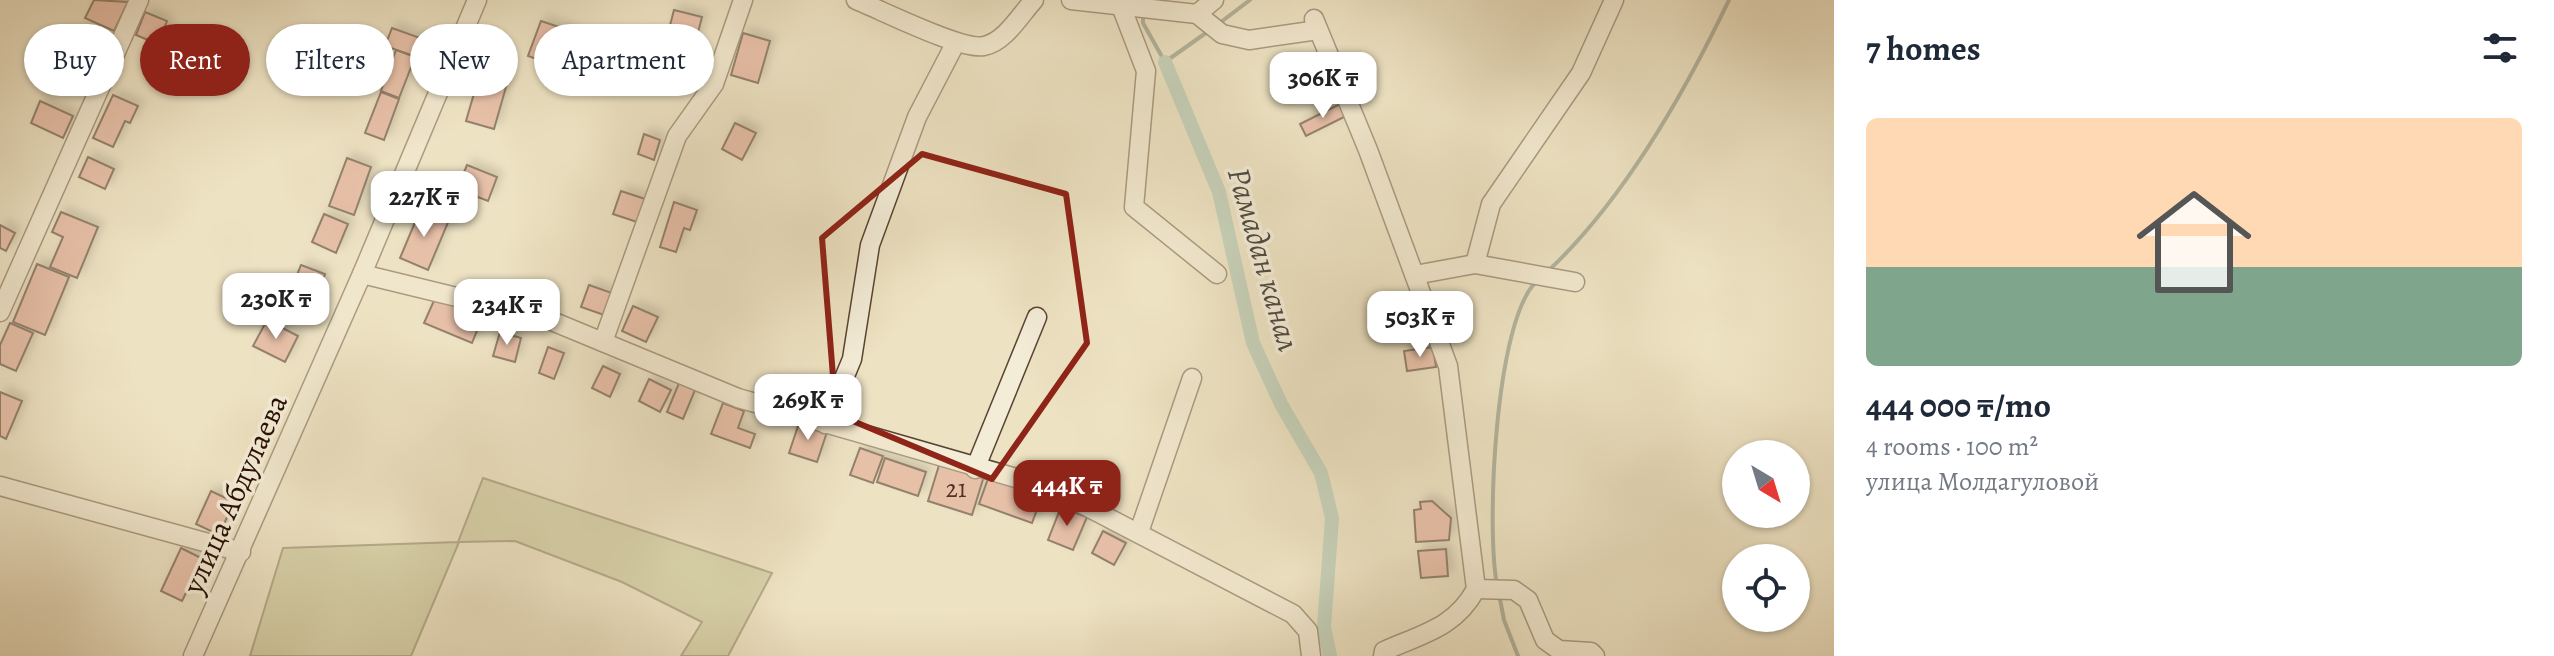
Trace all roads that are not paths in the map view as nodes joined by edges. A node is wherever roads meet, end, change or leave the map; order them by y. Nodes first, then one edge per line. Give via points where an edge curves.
1 (139, 0) edge
2 (477, 0) edge
3 (743, 0) edge
4 (856, 0) edge
5 (1034, 0) edge
6 (1071, 0) edge
7 (1214, 0) edge
8 (1614, 0) edge
9 (1121, 6) junction
10 (1197, 14) junction
11 (956, 42) junction
12 (1475, 264) junction
13 (362, 274) junction
14 (1217, 274) dead end
15 (1415, 275) junction
16 (1575, 282) dead end
17 (0, 312) edge
18 (1037, 317) dead end
19 (603, 342) junction
20 (1192, 378) dead end
21 (825, 424) junction
22 (975, 469) junction
23 (0, 486) edge
24 (1139, 532) junction
25 (241, 552) junction
26 (1476, 589) junction
27 (193, 656) edge
28 (1311, 656) edge
29 (1383, 656) edge
30 (1595, 656) edge

1 - 17 street
2 - 13 street, улица Абдулаева
3 - 19 street via 714,84 677,136
4 - 11 street
5 - 11 street via 1004,35 984,46
6 - 9 street
7 - 10 street
8 - 12 street via 1581,73 1491,204
9 - 10 street
9 - 14 street via 1146,71 1134,207
10 - 15 street via 1222,34 1249,40 1316,25
11 - 21 street via 917,117 870,245 852,359
12 - 15 street
12 - 16 street
13 - 19 street via 547,319
13 - 25 street, улица Абдулаева
15 - 26 street via 1448,366
18 - 22 street
19 - 21 street via 738,398
20 - 24 street
21 - 22 street
22 - 24 street via 1051,488
23 - 25 street
24 - 28 street via 1293,614 1308,631
25 - 27 street, улица Абдулаева
26 - 29 street via 1464,611
26 - 30 street via 1514,590 1528,600 1545,640 1559,650

